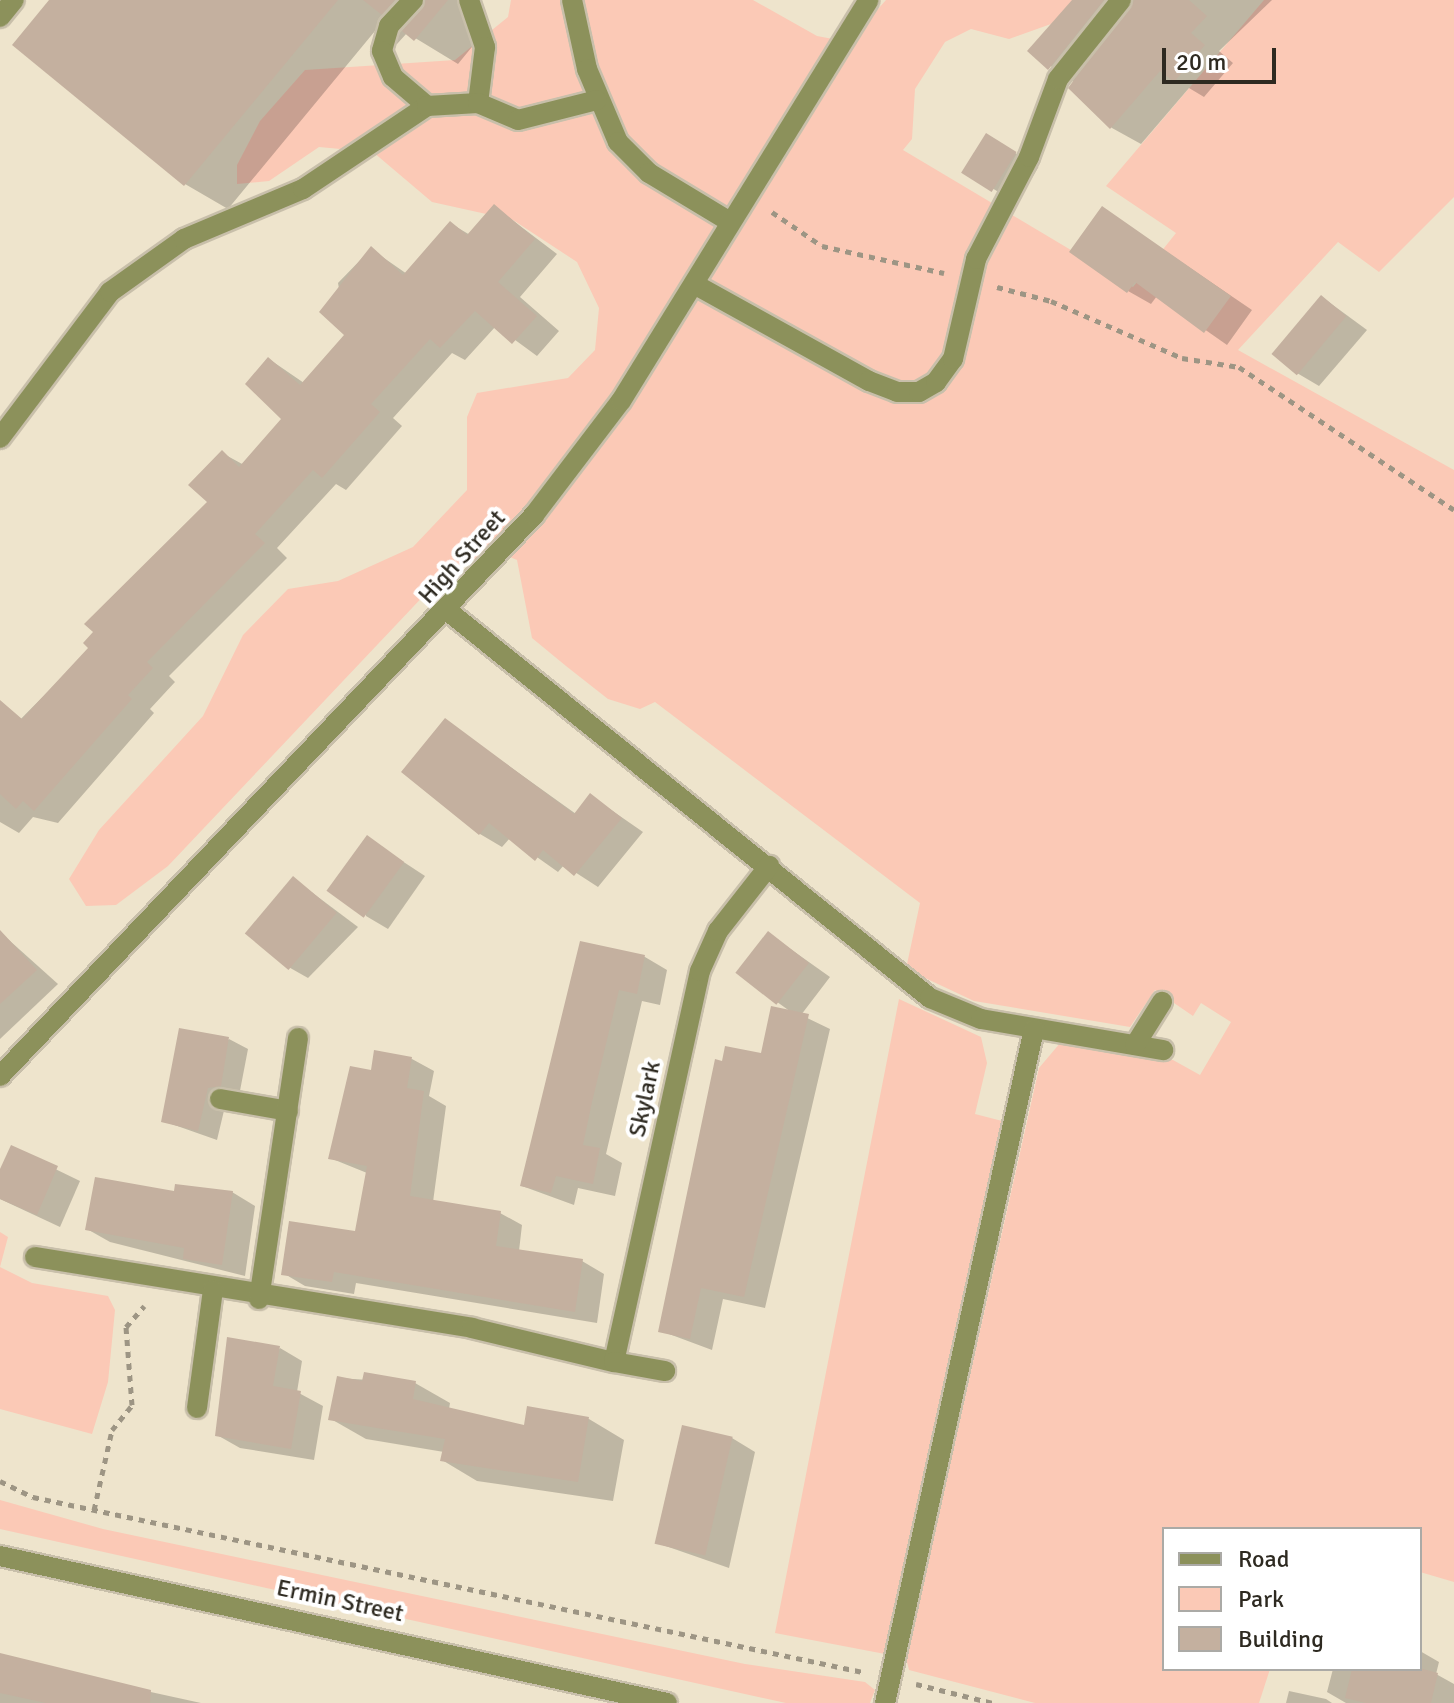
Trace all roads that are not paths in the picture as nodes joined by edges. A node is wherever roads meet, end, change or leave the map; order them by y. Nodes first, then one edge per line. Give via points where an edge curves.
1 (14, 0) edge
2 (413, 0) edge
3 (469, 0) edge
4 (572, 0) edge
5 (869, 0) edge
6 (1121, 0) edge
7 (0, 17) edge
8 (597, 100) junction
9 (478, 103) junction
10 (427, 106) junction
11 (727, 220) junction
12 (694, 284) junction
13 (0, 438) edge
14 (449, 612) junction
15 (769, 866) junction
16 (1162, 1002) dead end
17 (1034, 1029) junction
18 (298, 1038) dead end
19 (1135, 1045) junction
20 (1163, 1050) dead end
21 (0, 1076) edge
22 (220, 1099) dead end
23 (288, 1111) junction
24 (35, 1257) dead end
25 (213, 1290) junction
26 (259, 1299) junction
27 (614, 1362) junction
28 (665, 1371) dead end
29 (197, 1408) dead end
30 (0, 1556) edge
31 (667, 1703) edge
32 (885, 1703) edge

1 - 7 street
2 - 10 street via 389,26 382,51 393,77
3 - 9 street via 485,47
4 - 8 street
5 - 11 street, High Street
6 - 12 street via 1058,79 973,280 953,359 919,392 869,381
8 - 9 street via 518,120
8 - 11 street via 639,165
9 - 10 street
10 - 13 street via 303,189 184,239 132,273
11 - 12 street, High Street
12 - 14 street, High Street via 580,458
14 - 15 street
14 - 21 street, High Street
15 - 17 street via 897,975 955,1010
15 - 27 street, Skylark via 718,931 700,971
16 - 19 street
17 - 19 street
17 - 32 street
18 - 23 street
19 - 20 street
22 - 23 street
23 - 26 street
24 - 25 street
25 - 26 street
25 - 29 street
26 - 27 street via 416,1317
27 - 28 street
30 - 31 street, Ermin Street

